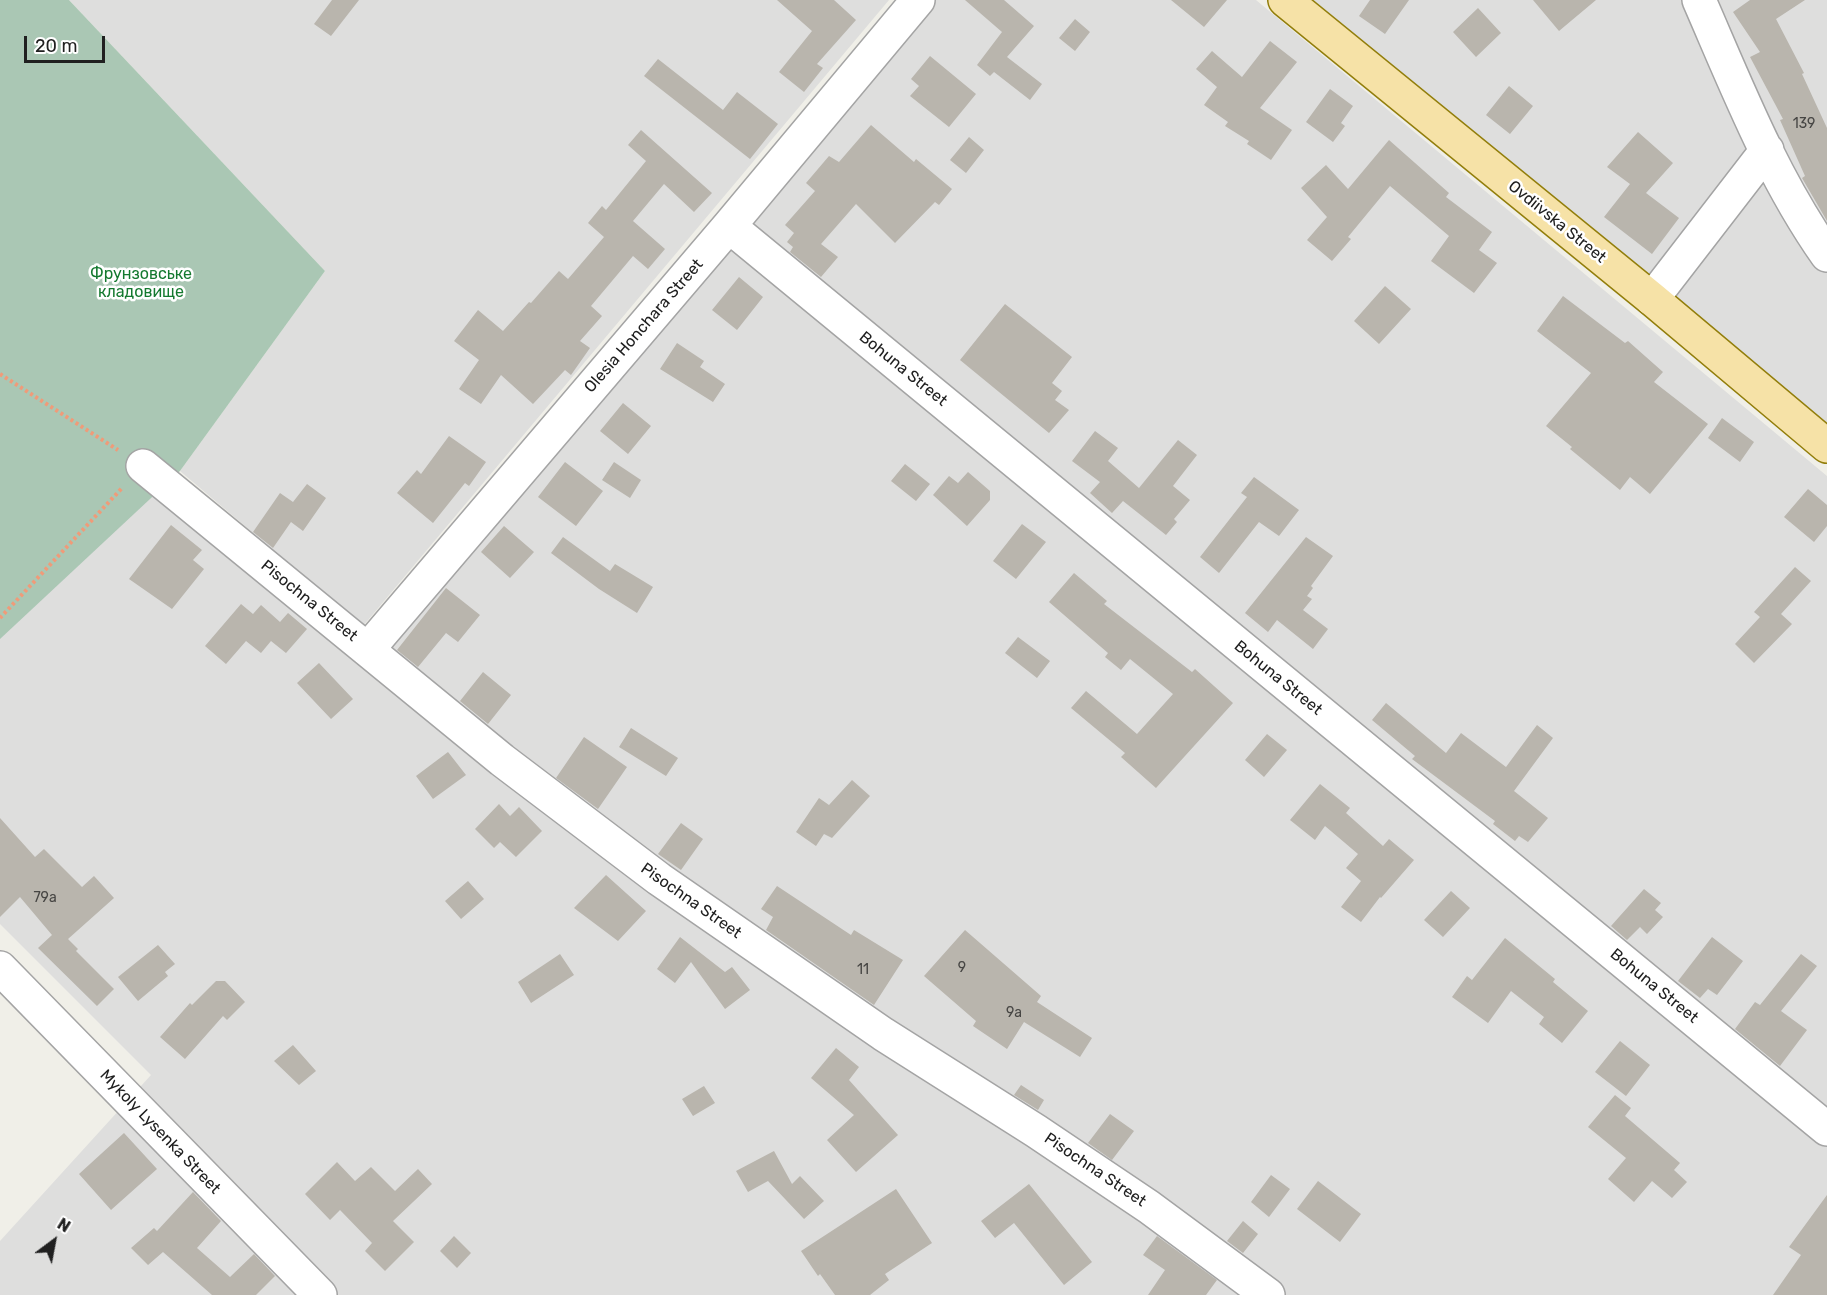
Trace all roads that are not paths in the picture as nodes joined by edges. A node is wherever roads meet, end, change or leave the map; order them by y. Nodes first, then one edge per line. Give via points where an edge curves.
1 (918, 0) edge
2 (1285, 0) edge
3 (1700, 0) edge
4 (1767, 150) junction
5 (729, 226) junction
6 (1827, 255) edge
7 (1652, 299) junction
8 (1827, 446) edge
9 (143, 466) road end
10 (368, 649) junction
11 (0, 968) edge
12 (1827, 1129) edge
13 (320, 1295) edge
14 (1268, 1295) edge

1 - 5 street, Olesia Honchara Street
2 - 7 main road, Ovdiivska Street
3 - 4 street
4 - 6 street via 1805,224
4 - 7 street
5 - 10 street, Olesia Honchara Street
5 - 12 street, Bohuna Street
7 - 8 main road, Ovdiivska Street
9 - 10 street, Pisochna Street
10 - 14 street, Pisochna Street via 502,760 658,879 883,1034 1149,1207
11 - 13 street, Mykoly Lysenka Street

